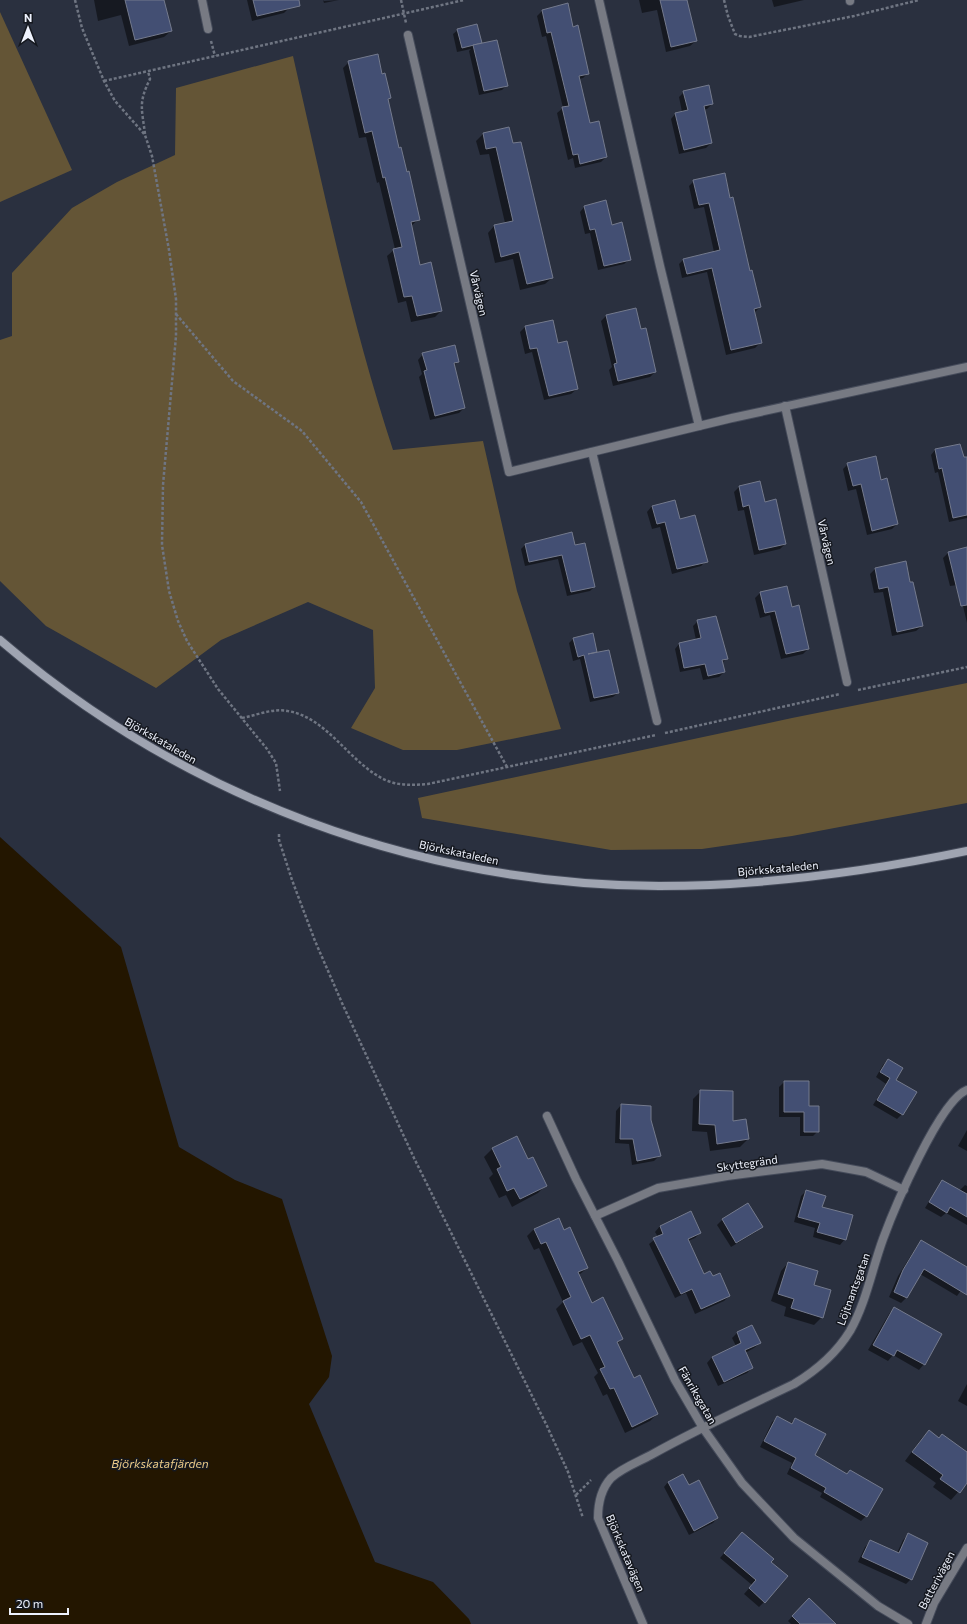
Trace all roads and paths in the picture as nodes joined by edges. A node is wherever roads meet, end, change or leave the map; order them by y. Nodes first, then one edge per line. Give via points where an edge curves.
1 (75, 0) edge
2 (202, 0) edge
3 (401, 0) edge
4 (464, 0) edge
5 (599, 0) edge
6 (724, 0) edge
7 (919, 0) edge
8 (404, 14) junction
9 (208, 29) dead end
10 (408, 35) joint
11 (148, 71) junction
12 (104, 81) junction
13 (145, 135) junction
14 (176, 314) junction
15 (967, 367) edge
16 (785, 406) junction
17 (699, 426) junction
18 (592, 452) junction
19 (0, 640) edge
20 (967, 667) edge
21 (847, 682) dead end
22 (856, 690) dead end
23 (841, 693) dead end
24 (242, 718) junction
25 (657, 721) dead end
26 (507, 767) junction
27 (280, 791) dead end
28 (279, 834) dead end
29 (967, 851) edge
30 (967, 1090) edge
31 (547, 1116) dead end
32 (904, 1190) junction
33 (595, 1216) junction
34 (703, 1428) junction
35 (585, 1523) dead end
36 (967, 1548) edge
37 (643, 1624) edge
38 (908, 1624) edge
39 (926, 1624) edge

1 - 12 path via 82,28
2 - 9 street
3 - 8 path
4 - 8 path
5 - 17 street
6 - 7 path via 735,34 749,37
8 - 10 path
8 - 11 path
10 - 18 street, Vårvägen via 509,472
11 - 12 path
11 - 13 path via 150,79 141,104
12 - 13 path via 114,101
13 - 14 path via 152,156 169,250
14 - 24 path via 163,485 162,545 165,573 174,609 187,641 218,689
14 - 26 path via 232,381 302,431 361,502
15 - 16 street, Vårvägen
16 - 17 street, Vårvägen
16 - 21 street, Vårvägen
17 - 18 street, Vårvägen
18 - 25 street
19 - 29 main road, Björkskataleden via 43,677 131,737 225,787 313,824 372,844 458,864 575,882 661,886 789,879 857,871
20 - 22 path
23 - 26 path
24 - 26 path via 274,710 303,716 336,740 369,770 388,781 408,785 428,784
24 - 27 path via 276,763
28 - 35 path via 292,880 342,1003 414,1158 547,1426 568,1472
30 - 32 street, Löjtnantsgatan via 958,1095 936,1126
31 - 33 street, Fänriksgatan
32 - 33 street, Skyttegränd via 866,1172 822,1164 658,1188
32 - 34 street, Löjtnantsgatan via 883,1239 856,1319 839,1348 825,1363 794,1384
33 - 34 street, Fänriksgatan via 675,1380
34 - 37 street, Björkskatavägen via 617,1473 605,1486 600,1497 598,1518
34 - 38 street, Fänriksgatan via 742,1483 794,1538 878,1606
36 - 39 street, Batterivägen via 934,1603

